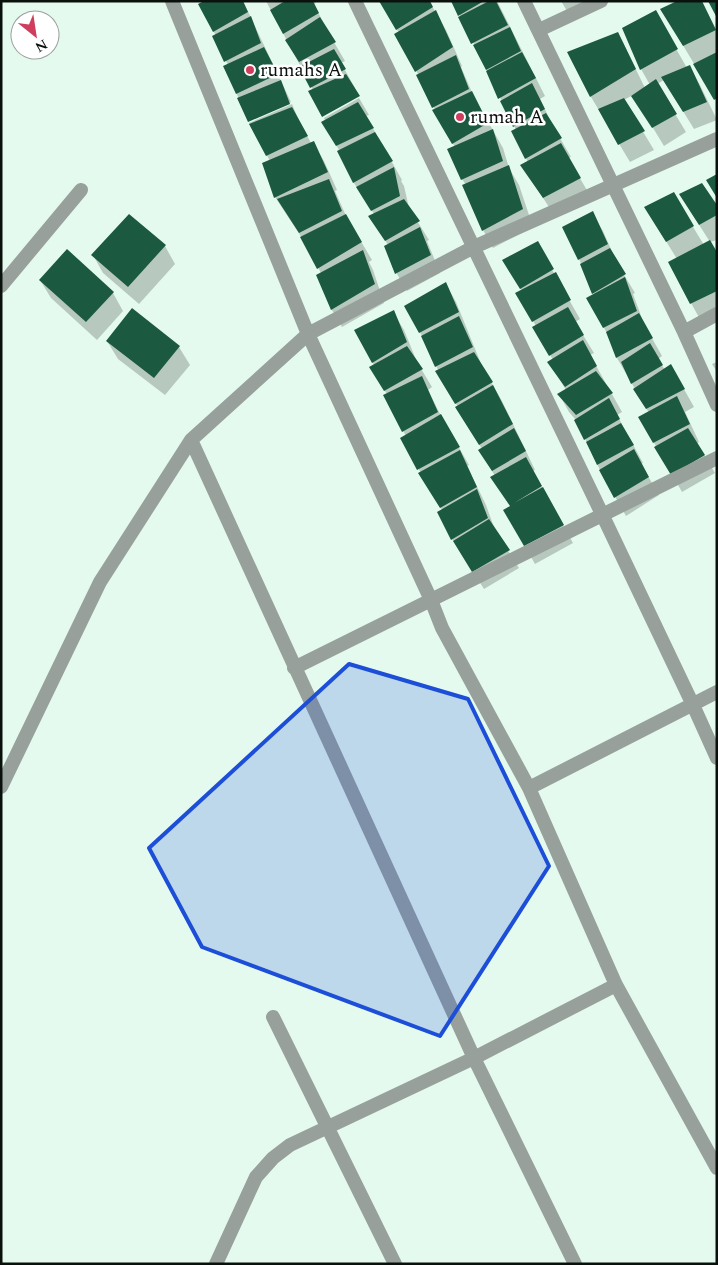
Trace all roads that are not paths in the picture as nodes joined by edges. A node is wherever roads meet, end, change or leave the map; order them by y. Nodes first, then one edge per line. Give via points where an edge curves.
1 (172, 1) edge
2 (355, 1) edge
3 (524, 1) edge
4 (601, 1) edge
5 (539, 30) junction
6 (717, 139) edge
7 (612, 186) junction
8 (81, 190) dead end
9 (474, 247) junction
10 (1, 286) edge
11 (717, 314) edge
12 (684, 332) junction
13 (308, 334) junction
14 (717, 404) edge
15 (191, 440) junction
16 (717, 458) edge
17 (602, 514) junction
18 (431, 600) junction
19 (294, 668) junction
20 (717, 692) edge
21 (693, 705) junction
22 (717, 758) edge
23 (1, 787) edge
24 (529, 788) junction
25 (616, 985) junction
26 (273, 1017) dead end
27 (474, 1058) junction
28 (328, 1127) junction
29 (717, 1168) edge
30 (216, 1264) edge
31 (395, 1264) edge
32 (575, 1264) edge

1 - 13 street
2 - 9 street
3 - 5 street
4 - 5 street
5 - 7 street
6 - 7 street
7 - 9 street
7 - 12 street
8 - 10 street
9 - 13 street
9 - 17 street
11 - 12 street
12 - 14 street
13 - 15 street
13 - 18 street
15 - 19 street
15 - 23 street via 100,582
16 - 17 street
17 - 18 street
17 - 21 street
18 - 19 street
18 - 24 street via 442,628
19 - 27 street
20 - 21 street
21 - 22 street
21 - 24 street
24 - 25 street
25 - 27 street
25 - 29 street
26 - 28 street
27 - 28 street
27 - 32 street
28 - 30 street via 273,1158 256,1178
28 - 31 street

